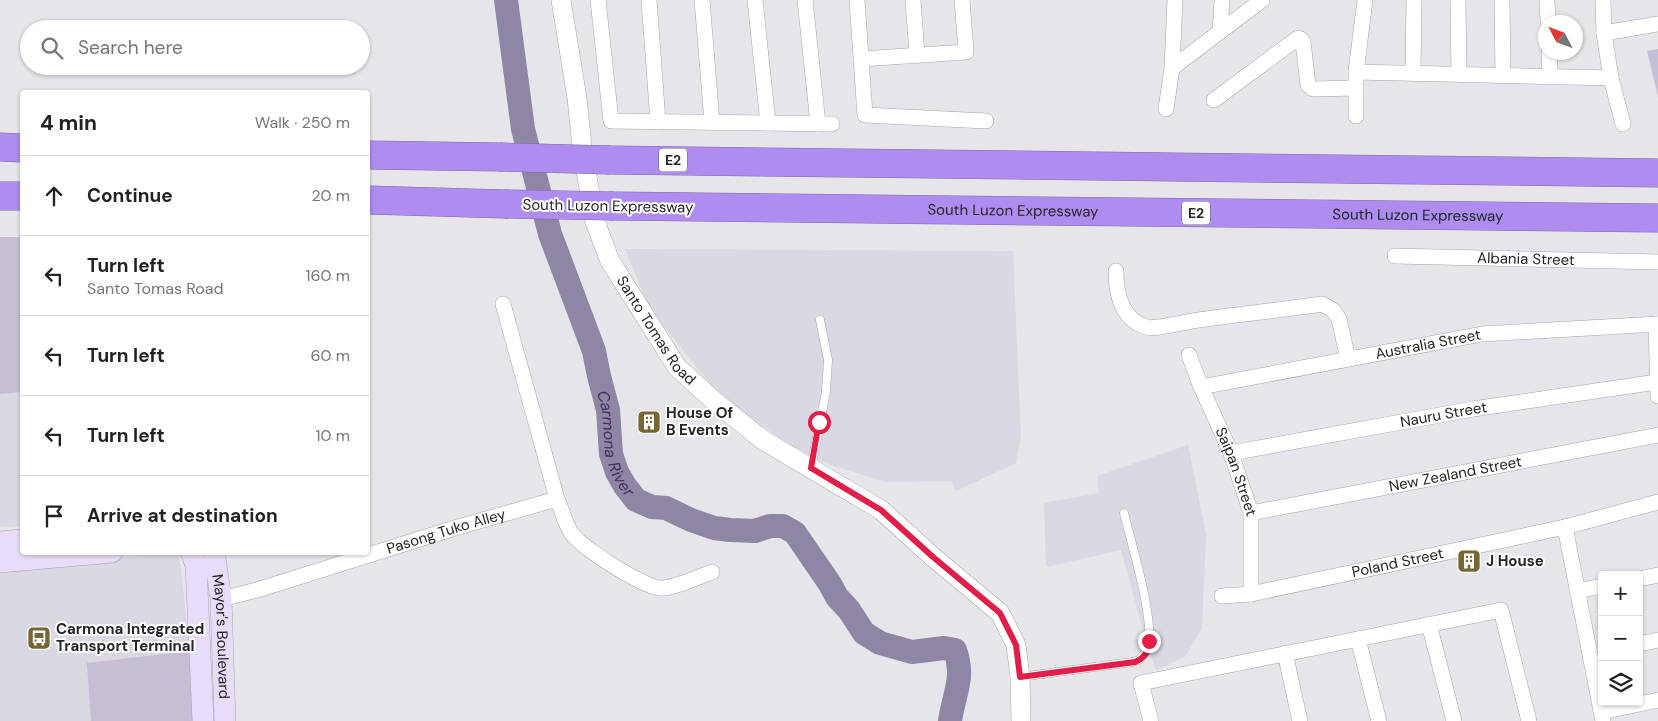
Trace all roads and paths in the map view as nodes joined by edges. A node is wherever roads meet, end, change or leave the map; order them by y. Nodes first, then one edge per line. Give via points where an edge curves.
1 (561, 0) edge
2 (598, 0) edge
3 (649, 0) edge
4 (702, 0) edge
5 (755, 0) edge
6 (805, 0) edge
7 (857, 0) edge
8 (914, 0) edge
9 (962, 0) edge
10 (1175, 0) edge
11 (1222, 0) edge
12 (1262, 0) edge
13 (1365, 0) edge
14 (1414, 0) edge
15 (1458, 0) edge
16 (1502, 0) edge
17 (1547, 0) edge
18 (1603, 0) edge
19 (1548, 15) edge
20 (1658, 24) edge
21 (1220, 32) junction
22 (1604, 33) junction
23 (917, 55) junction
24 (861, 60) junction
25 (1549, 60) edge
26 (1172, 68) junction
27 (1356, 72) junction
28 (1413, 72) junction
29 (1459, 73) junction
30 (1503, 75) junction
31 (1550, 76) junction
32 (1611, 78) junction
33 (1356, 88) junction
34 (1214, 100) dead end
35 (1166, 110) dead end
36 (1356, 116) dead end
37 (986, 121) dead end
38 (658, 122) junction
39 (712, 122) junction
40 (768, 123) junction
41 (1623, 124) dead end
42 (0, 147) edge
43 (20, 148) edge
44 (370, 155) edge
45 (1658, 174) edge
46 (0, 196) edge
47 (20, 196) edge
48 (370, 200) edge
49 (1658, 218) edge
50 (1395, 256) dead end
51 (1658, 262) edge
52 (1116, 271) dead end
53 (503, 304) dead end
54 (820, 320) dead end
55 (1657, 324) edge
56 (1189, 355) dead end
57 (1348, 359) junction
58 (1201, 387) junction
59 (1657, 389) edge
60 (1658, 435) edge
61 (1232, 453) junction
62 (811, 468) junction
63 (557, 499) junction
64 (1658, 502) edge
65 (1124, 513) dead end
66 (1251, 513) junction
67 (1565, 527) junction
68 (20, 540) edge
69 (0, 542) edge
70 (78, 555) edge
71 (192, 555) edge
72 (214, 555) edge
73 (369, 555) edge
74 (370, 555) edge
75 (0, 562) edge
76 (712, 572) dead end
77 (1658, 575) edge
78 (1643, 578) edge
79 (1598, 587) edge
80 (1577, 591) junction
81 (1251, 594) junction
82 (1222, 596) dead end
83 (221, 599) junction
84 (1429, 624) junction
85 (1358, 639) junction
86 (1658, 640) edge
87 (1643, 643) edge
88 (1285, 653) junction
89 (1596, 653) edge
90 (1020, 677) junction
91 (1658, 700) edge
92 (1602, 716) edge
93 (203, 721) edge
94 (225, 721) edge
95 (1021, 721) edge
96 (1151, 721) edge
97 (1300, 721) edge
98 (1379, 721) edge
99 (1454, 721) edge
100 (1529, 721) edge

1 - 62 street, Santo Tomas Road via 594,219 610,261 678,366 764,440
2 - 38 street via 611,121
3 - 38 street
4 - 39 street
5 - 40 street
6 - 40 street via 825,124
7 - 24 street
8 - 23 street
9 - 23 street via 966,52
10 - 26 street
11 - 21 street
12 - 21 street
13 - 27 street
14 - 28 street
15 - 29 street
16 - 30 street
17 - 19 street
18 - 22 street
20 - 22 street
21 - 26 street
22 - 32 street
23 - 24 street
24 - 37 street via 865,115
25 - 31 street
26 - 35 street
27 - 28 street
27 - 33 street
28 - 29 street
29 - 30 street
30 - 31 street
31 - 32 street
32 - 41 street
33 - 34 street via 1313,89 1308,85 1303,42 1298,38
33 - 36 street
38 - 39 street
39 - 40 street
42 - 43 highway
44 - 45 highway, E2, bridge
46 - 47 highway
48 - 49 highway, South Luzon Expressway / E2, bridge via 613,206
50 - 51 street, Albania Street
52 - 57 street via 1122,310 1138,324 1149,328 1322,304 1340,319
53 - 63 street
54 - 62 lane via 828,360 826,392
55 - 57 street, Australia Street via 1482,334
55 - 59 street
56 - 58 street, Saipan Street
57 - 58 street, Australia Street
58 - 61 street, Saipan Street
59 - 61 street, Nauru Street via 1473,409
60 - 66 street, New Zealand Street
61 - 66 street, Saipan Street
62 - 90 street, Santo Tomas Road via 881,510 1000,613 1016,645
63 - 74 street, Pasong Tuko Alley
63 - 76 street via 570,530 580,542 601,559 652,586 664,588
64 - 67 street, Poland Street
65 - 90 lane via 1150,628 1148,651 1132,662
66 - 81 street, Saipan Street
67 - 80 street
67 - 81 street, Poland Street
68 - 69 main road
70 - 75 main road
71 - 93 main road, Mayor's Boulevard via 196,565
72 - 83 main road, Mayor's Boulevard
73 - 83 street, Pasong Tuko Alley
77 - 78 street
79 - 80 street
80 - 89 street
81 - 82 street, Poland Street
83 - 94 main road, Mayor's Boulevard
84 - 85 street
84 - 99 street
84 - 100 street via 1500,610
85 - 88 street
85 - 98 street
86 - 87 street
88 - 96 street via 1141,682
88 - 97 street
89 - 92 street
90 - 95 street, Santo Tomas Road
91 - 92 street

